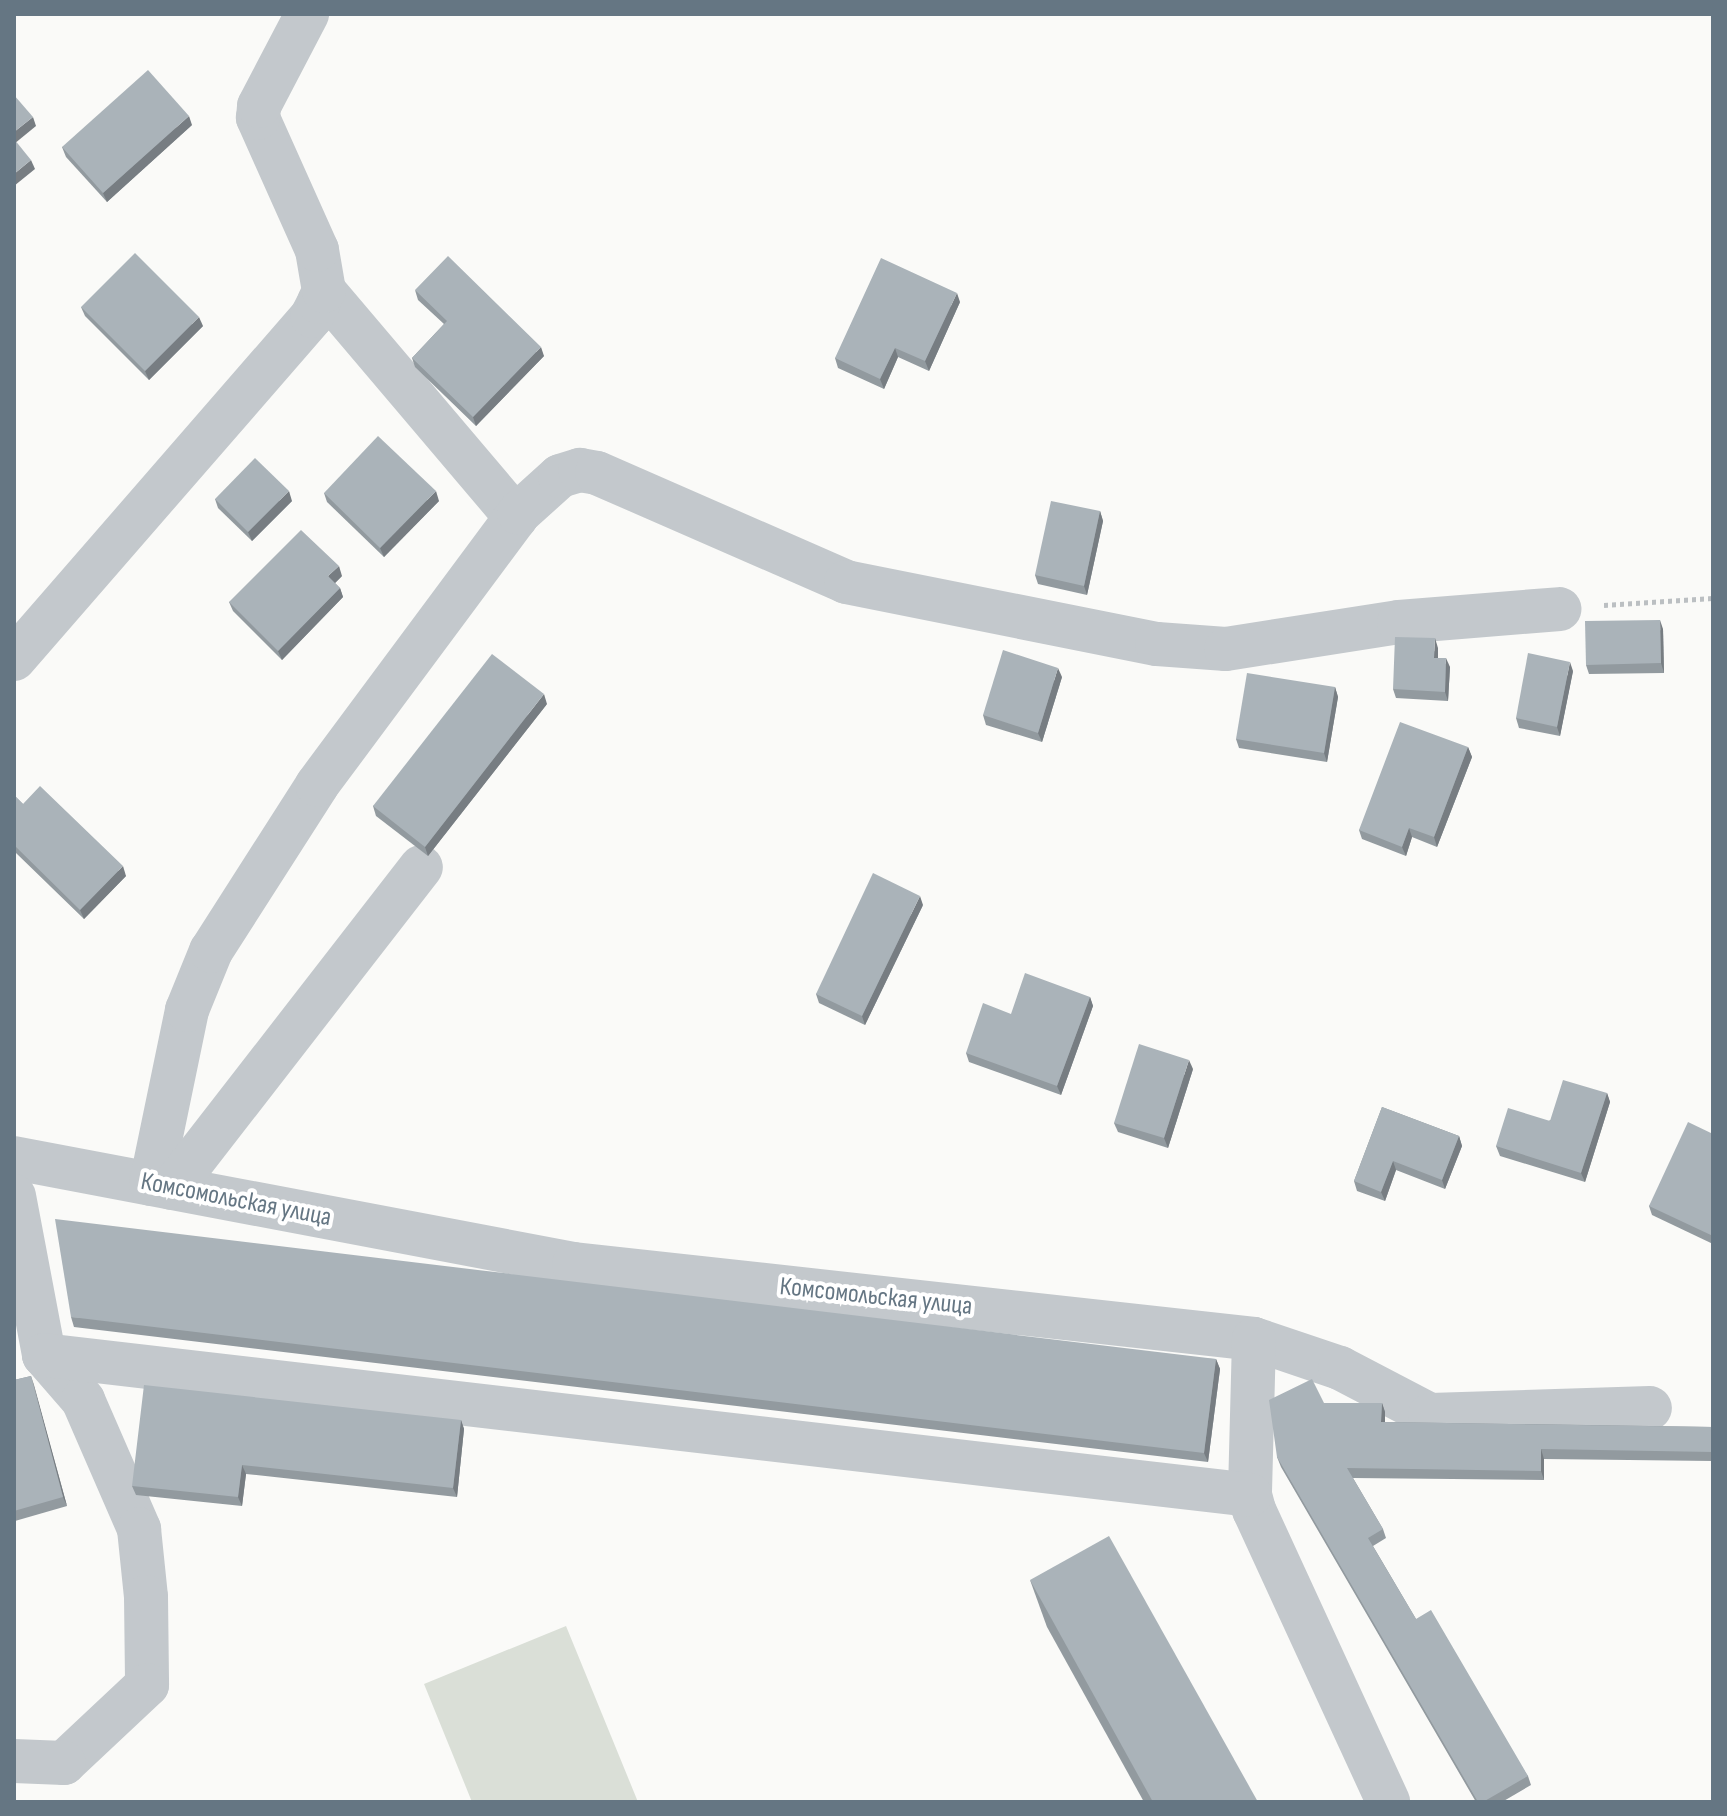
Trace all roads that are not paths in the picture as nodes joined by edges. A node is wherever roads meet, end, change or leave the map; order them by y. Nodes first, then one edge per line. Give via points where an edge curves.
1 (307, 14) edge
2 (324, 291) junction
3 (516, 517) junction
4 (1559, 609) road end
5 (14, 659) edge
6 (421, 867) dead end
7 (14, 1158) edge
8 (162, 1186) junction
9 (14, 1196) edge
10 (1254, 1339) junction
11 (44, 1355) junction
12 (1650, 1408) dead end
13 (1250, 1495) junction
14 (14, 1761) edge
15 (1388, 1802) edge

1 - 2 street via 259,106 258,118 306,221
2 - 3 street
2 - 5 street via 312,316
3 - 4 street via 560,476 580,470 597,473 846,582 1202,650 1399,622
3 - 8 street via 317,785 211,951 187,1010
6 - 8 street
7 - 8 street, Комсомольская улица
8 - 10 street, Комсомольская улица via 574,1264
9 - 11 street
10 - 12 street, Комсомольская улица via 1340,1368 1430,1415
10 - 13 street
11 - 13 street
11 - 14 street via 83,1400 139,1529 147,1685 64,1763
13 - 15 street via 1261,1531

